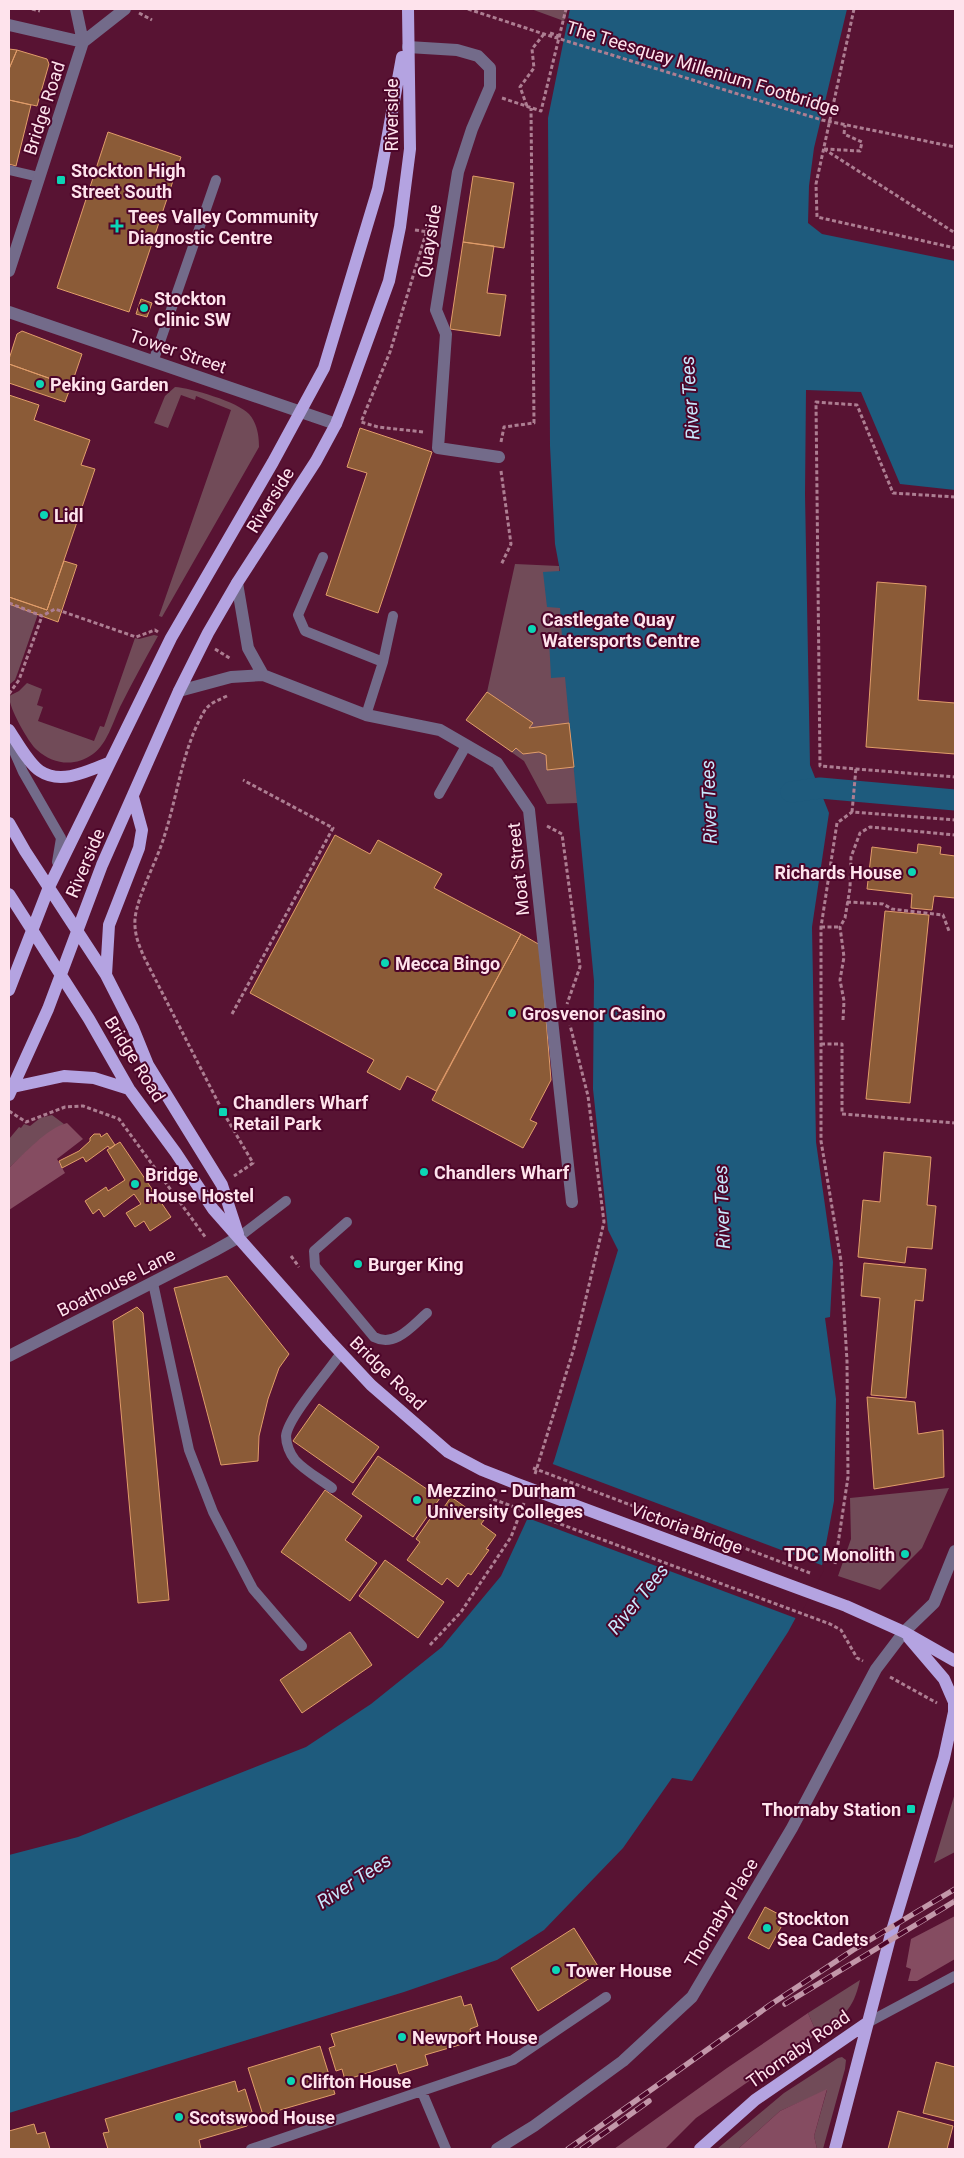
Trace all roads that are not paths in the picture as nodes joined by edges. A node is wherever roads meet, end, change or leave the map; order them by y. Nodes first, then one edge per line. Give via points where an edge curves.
1 (76, 9) edge
2 (125, 9) edge
3 (408, 13) edge
4 (9, 25) edge
5 (83, 42) junction
6 (408, 47) junction
7 (9, 170) edge
8 (40, 177) junction
9 (216, 180) dead end
10 (10, 264) edge
11 (9, 312) edge
12 (153, 362) junction
13 (301, 411) junction
14 (336, 424) junction
15 (499, 457) road end
16 (323, 557) dead end
17 (237, 583) junction
18 (393, 616) dead end
19 (383, 662) junction
20 (263, 675) junction
21 (179, 691) junction
22 (366, 715) junction
23 (9, 730) edge
24 (9, 740) edge
25 (466, 746) junction
26 (108, 763) junction
27 (439, 794) dead end
28 (133, 797) junction
29 (9, 823) edge
30 (49, 887) junction
31 (9, 894) edge
32 (77, 930) junction
33 (32, 932) junction
34 (60, 974) junction
35 (106, 975) junction
36 (9, 990) edge
37 (129, 1089) junction
38 (11, 1091) edge
39 (286, 1200) dead end
40 (572, 1202) dead end
41 (347, 1222) dead end
42 (239, 1237) junction
43 (153, 1283) junction
44 (427, 1313) dead end
45 (341, 1354) junction
46 (9, 1356) edge
47 (515, 1483) joint
48 (332, 1488) dead end
49 (955, 1551) edge
50 (904, 1632) junction
51 (302, 1646) dead end
52 (955, 1661) edge
53 (955, 1748) edge
54 (944, 1758) junction
55 (955, 1976) edge
56 (606, 1997) dead end
57 (867, 2023) junction
58 (422, 2092) junction
59 (285, 2145) edge
60 (251, 2149) edge
61 (446, 2149) edge
62 (497, 2149) edge
63 (700, 2149) edge
64 (835, 2149) edge

1 - 5 street
2 - 5 street
3 - 6 main road, Riverside
3 - 13 main road, Riverside via 378,189 324,368
4 - 5 street
5 - 8 street, Bridge Road
6 - 14 main road, Riverside via 410,149 400,227 389,281
6 - 15 street, Quayside via 457,50 478,56 490,68 490,86 458,172 436,310 446,334 438,448
7 - 8 lane
8 - 10 street, Bridge Road
9 - 12 lane
11 - 12 street, Tower Street
12 - 13 street, Tower Street
13 - 14 street, Tower Street
13 - 26 main road, Riverside via 171,638
14 - 17 main road, Riverside via 316,461
16 - 19 lane via 298,615 305,631
17 - 20 street via 248,648
17 - 21 main road, Riverside
18 - 19 lane
19 - 22 lane
20 - 21 street, Moat Street via 231,677
20 - 22 street, Moat Street
21 - 28 main road, Riverside
22 - 25 street, Moat Street via 440,730
23 - 26 main road via 40,772 60,778
24 - 30 lane via 23,772 61,838 60,853
25 - 27 lane
25 - 40 street, Moat Street via 497,763 529,810
26 - 30 main road, Riverside
28 - 32 main road, Riverside
28 - 35 main road via 142,830 139,848 109,925
29 - 30 main road, Bridge Road
30 - 32 main road, Bridge Road
30 - 33 main road, Riverside
31 - 33 main road, Bridge Road
32 - 34 main road, Riverside
32 - 35 main road, Bridge Road
33 - 34 main road, Bridge Road
33 - 36 main road, Riverside
34 - 37 main road, Bridge Road
34 - 38 main road, Riverside
35 - 42 main road, Bridge Road via 148,1065 222,1185
37 - 38 main road via 94,1078 64,1076
37 - 42 main road, Bridge Road via 213,1209
39 - 42 lane
41 - 44 lane via 314,1251 314,1266 374,1338 389,1341 397,1338
42 - 43 street, Boathouse Lane
42 - 45 main road, Bridge Road
43 - 46 street, Boathouse Lane
43 - 51 lane via 188,1450 213,1512 253,1589
45 - 47 main road, Bridge Road via 371,1385 448,1452
45 - 48 lane via 304,1402 286,1434 294,1460
47 - 50 main road, Victoria Bridge via 846,1606
49 - 50 street, Thornaby Place via 934,1603
50 - 52 main road
50 - 54 main road, Thornaby Road via 944,1679 954,1702
50 - 62 street, Thornaby Place via 876,1670 792,1828 692,1997 623,2061
53 - 54 main road
54 - 57 main road, Thornaby Road
55 - 57 lane
56 - 58 lane via 513,2060
57 - 63 main road, Thornaby Road via 756,2100
57 - 64 main road
58 - 59 lane
58 - 61 lane
59 - 60 lane

